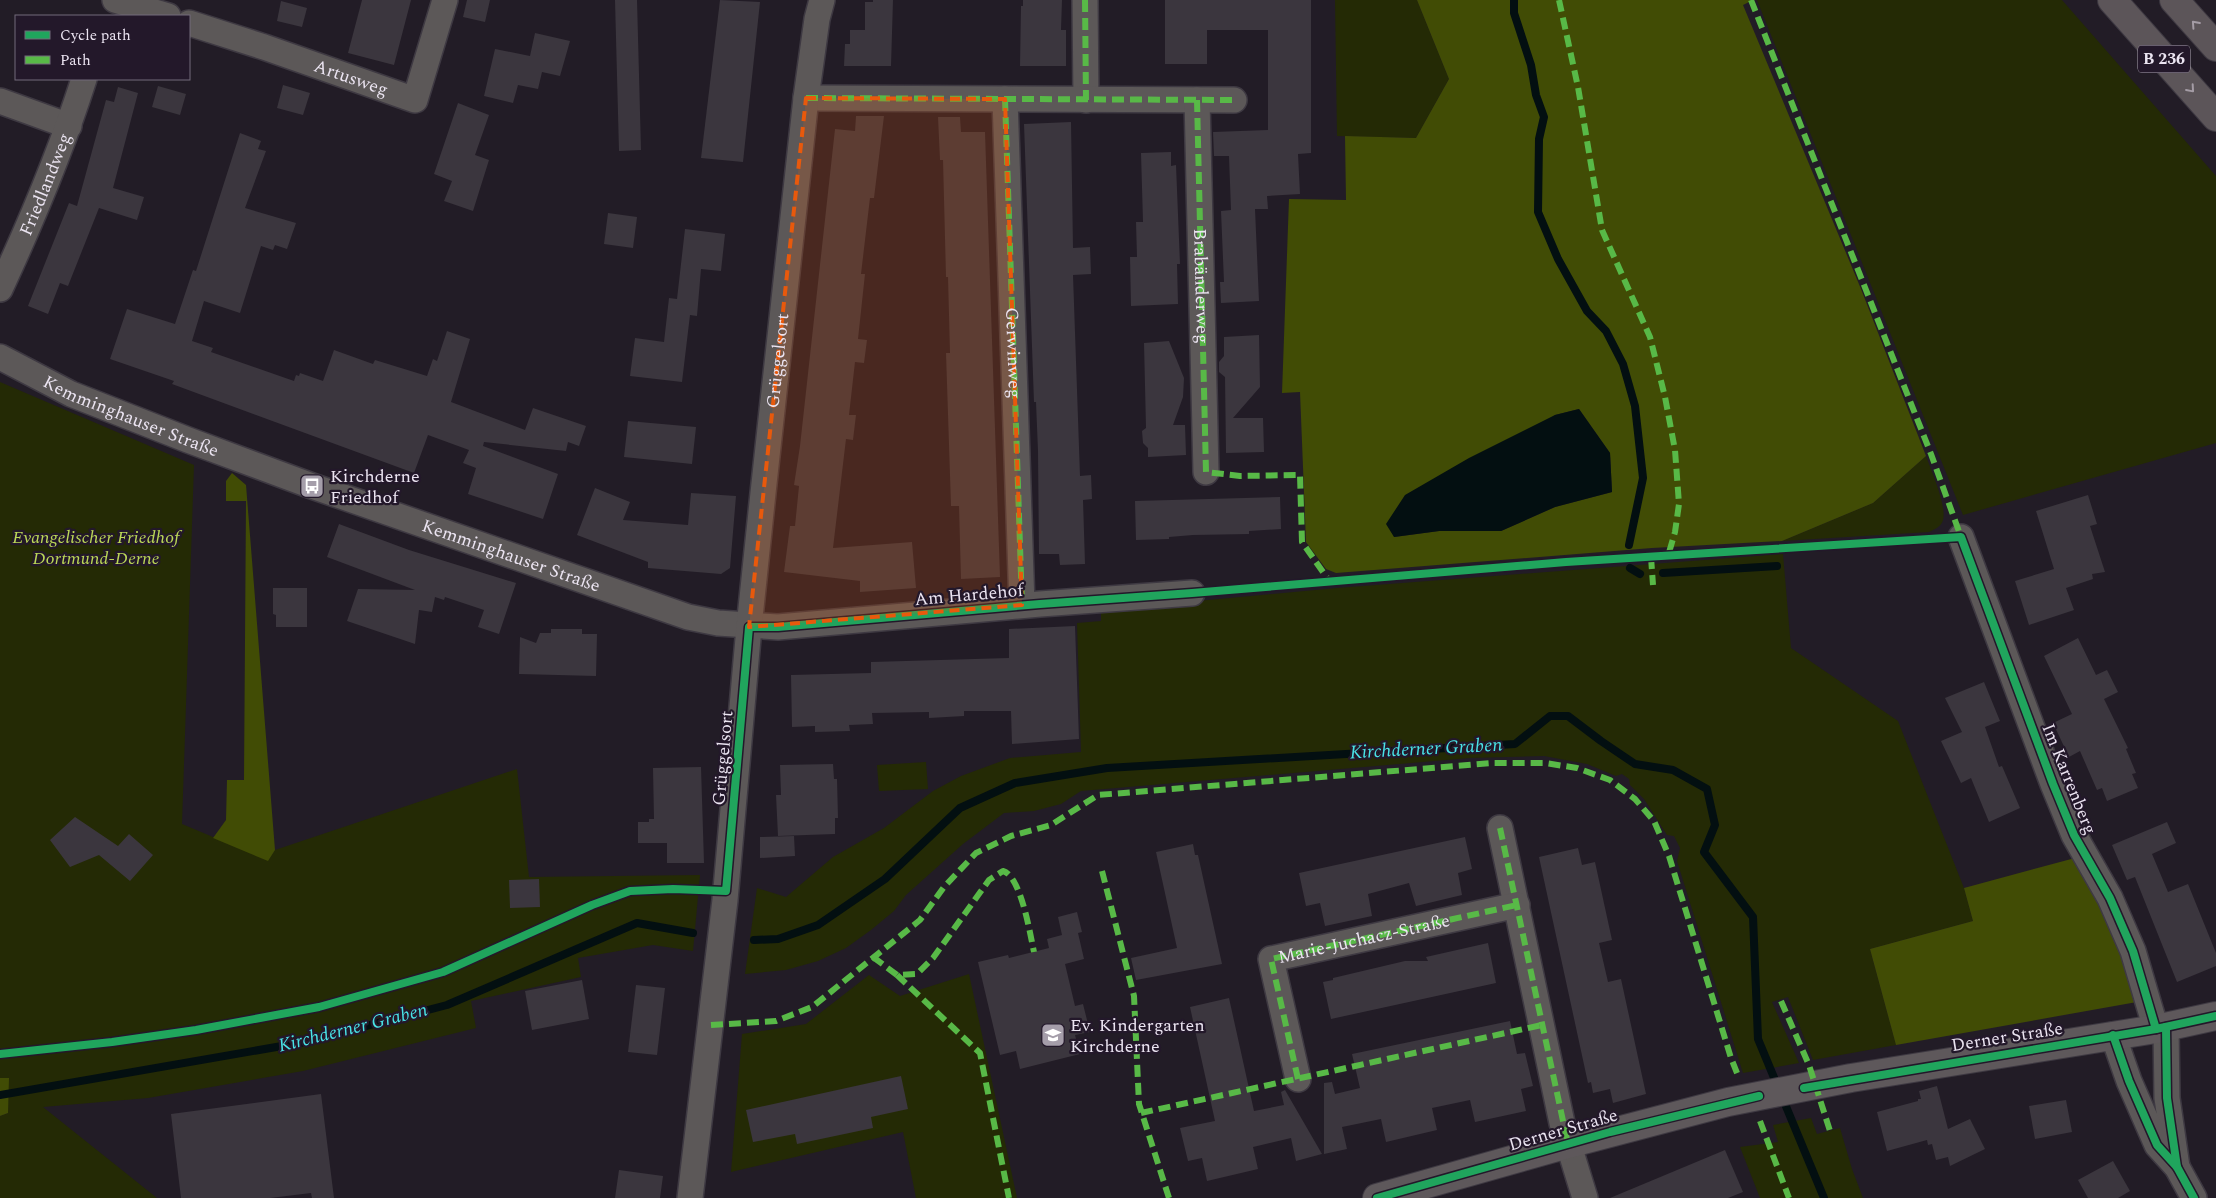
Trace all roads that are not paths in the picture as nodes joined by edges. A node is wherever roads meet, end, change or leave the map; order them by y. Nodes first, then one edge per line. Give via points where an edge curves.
1 (108, 0) edge
2 (115, 0) edge
3 (445, 0) edge
4 (822, 0) edge
5 (1085, 0) edge
6 (2112, 0) edge
7 (2174, 0) edge
8 (103, 15) edge
9 (165, 15) edge
10 (190, 23) edge
11 (2216, 47) edge
12 (84, 80) edge
13 (806, 98) junction
14 (1005, 99) junction
15 (1086, 100) junction
16 (1196, 100) junction
17 (1234, 100) dead end
18 (0, 101) edge
19 (2216, 118) edge
20 (69, 126) junction
21 (0, 289) edge
22 (0, 357) edge
23 (1206, 472) dead end
24 (1960, 537) dead end
25 (1192, 594) dead end
26 (1022, 605) junction
27 (749, 626) junction
28 (1500, 828) dead end
29 (1516, 905) junction
30 (2216, 1016) edge
31 (2161, 1028) junction
32 (2113, 1035) junction
33 (1298, 1079) dead end
34 (1568, 1144) junction
35 (2177, 1168) junction
36 (690, 1198) edge
37 (1377, 1198) edge
38 (1585, 1198) edge
39 (2194, 1198) edge

1 - 8 street
2 - 9 street
3 - 10 street, Artusweg via 415,100
4 - 13 street, Grüggelsort via 816,19
5 - 15 street
6 -> 19 highway, B 236
11 -> 7 highway, B 236
12 - 20 street, Friedlandweg
13 - 14 street
13 - 27 street, Grüggelsort
14 - 15 street
14 - 26 street, Gerwinweg
15 - 16 street
16 - 17 street
16 - 23 street, Brabänderweg
18 - 20 street
20 - 21 street, Friedlandweg
22 - 27 street, Kemminghauser Straße via 71,394 312,486 688,617
24 - 31 street, Im Karrenberg via 2056,793 2074,835 2110,898
25 - 26 street, Am Hardehof
26 - 27 street, Am Hardehof via 778,627
27 - 36 street, Grüggelsort via 725,900
28 - 29 street
29 - 33 street, Marie-Juchacz-Straße via 1271,959
29 - 34 street
30 - 31 main road, Derner Straße
31 - 32 main road, Derner Straße
31 - 35 street, Im Karrenberg
32 - 34 main road, Derner Straße via 1759,1096
32 - 35 street, Im Karrenberg via 2157,1145
34 - 37 main road, Derner Straße
34 - 38 street
35 - 39 street, Im Karrenberg

